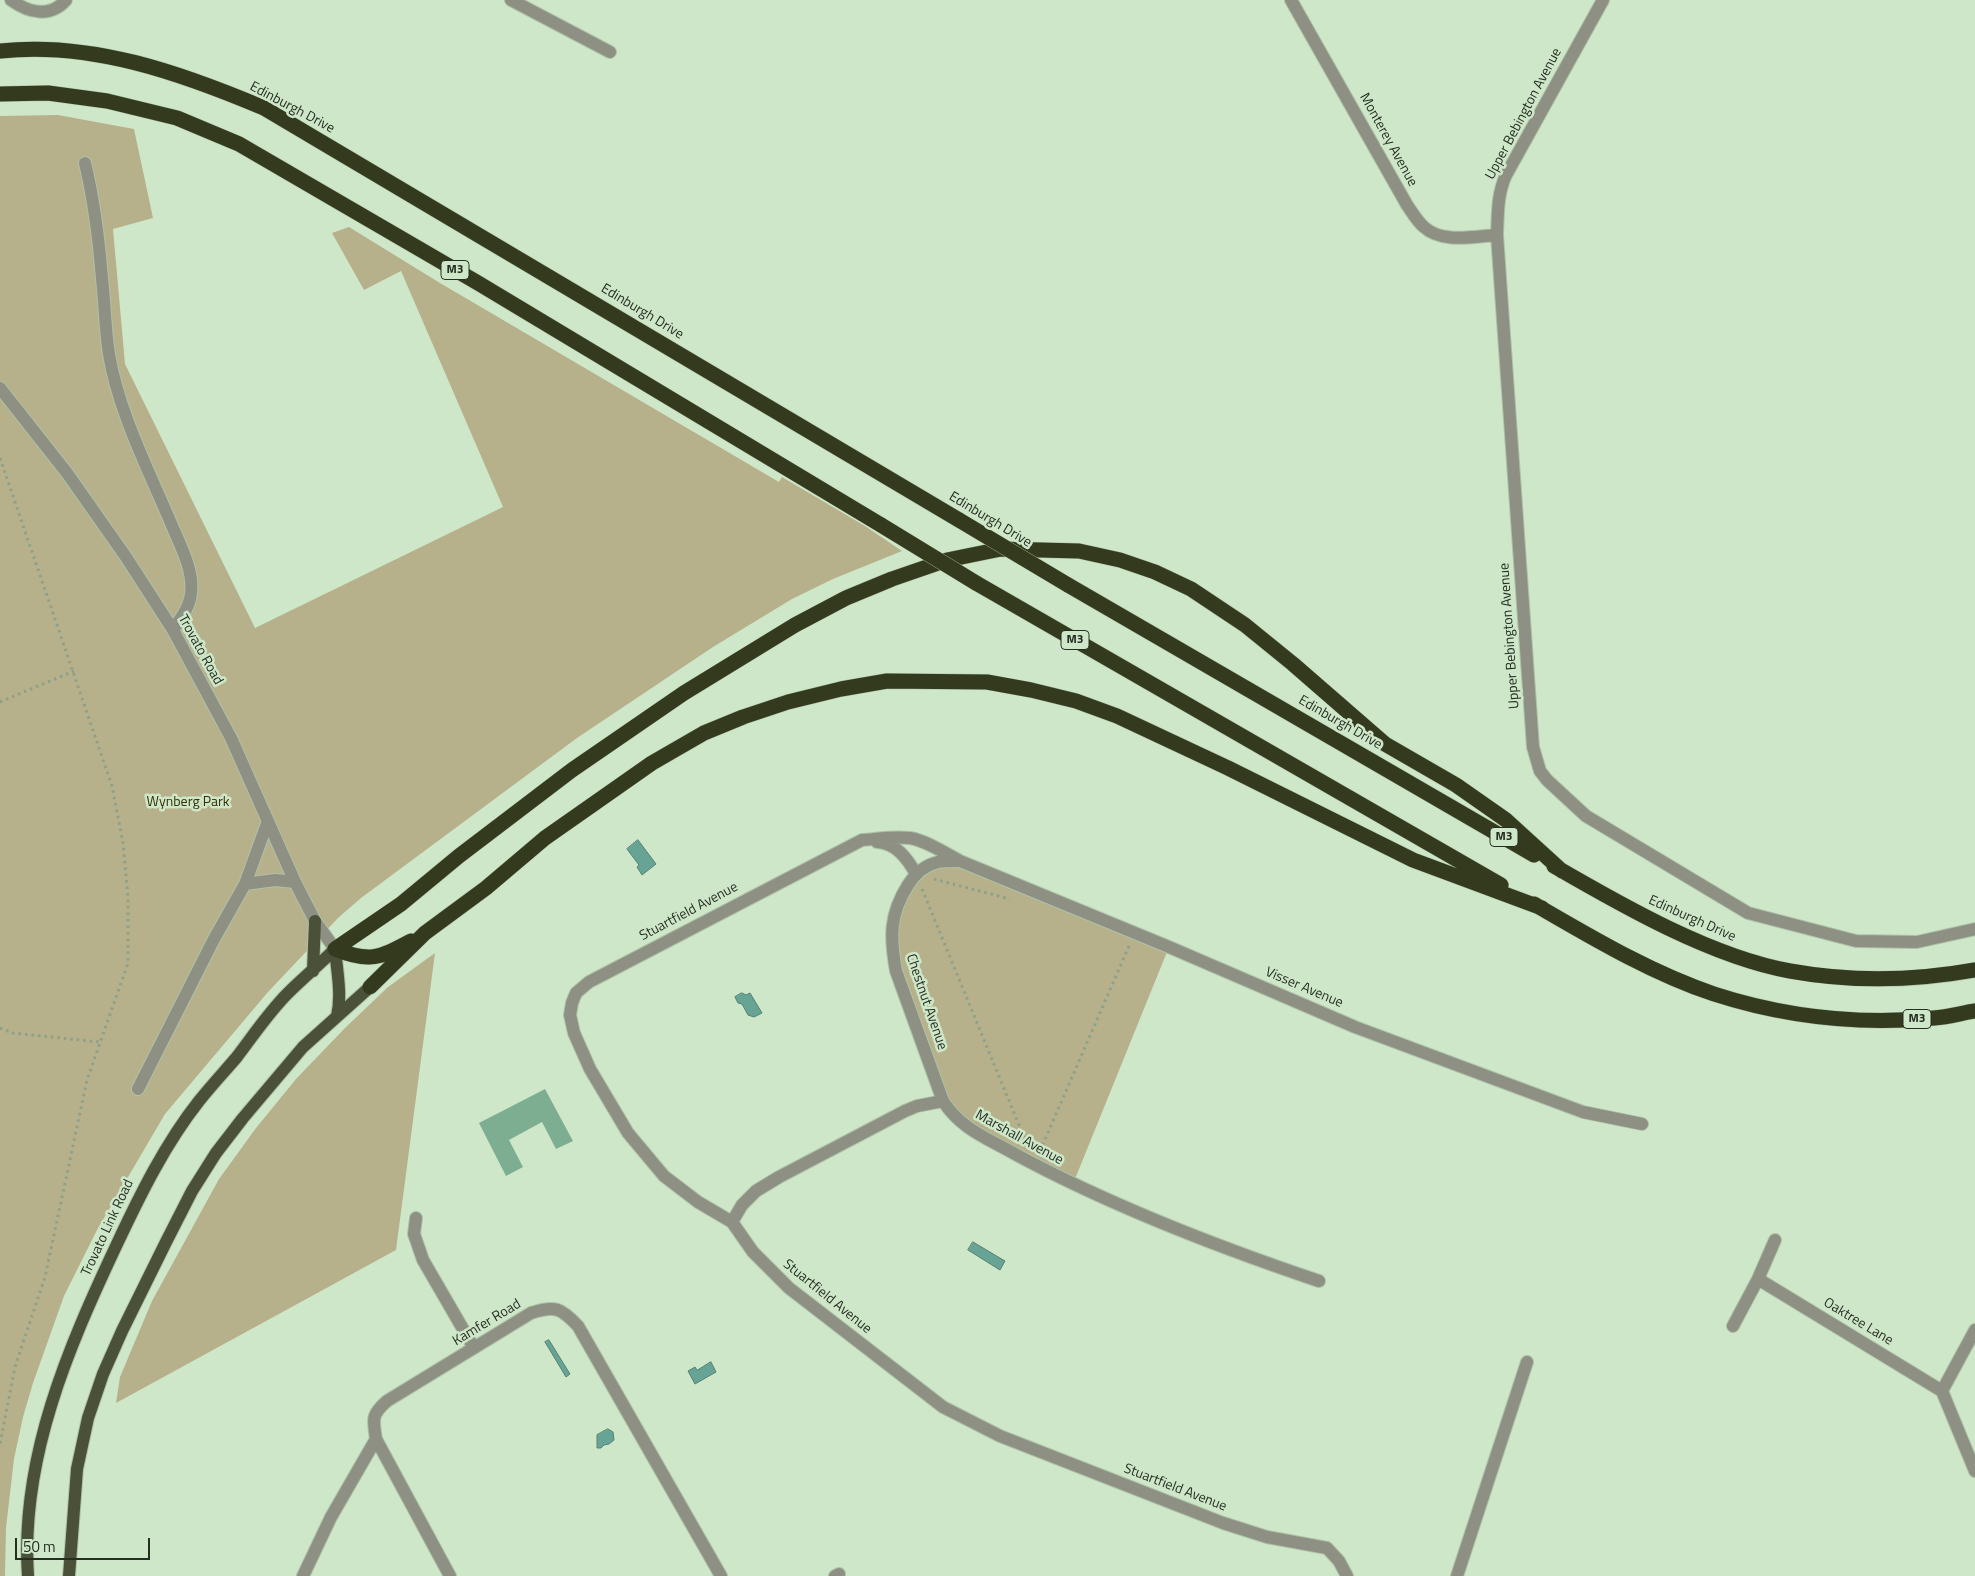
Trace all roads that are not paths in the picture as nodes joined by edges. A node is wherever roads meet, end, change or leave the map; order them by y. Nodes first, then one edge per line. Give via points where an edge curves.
1 (11, 0) edge
2 (66, 0) edge
3 (511, 0) edge
4 (1291, 0) edge
5 (1603, 0) edge
6 (0, 51) edge
7 (610, 52) dead end
8 (0, 94) edge
9 (85, 163) dead end
10 (1497, 235) junction
11 (0, 388) edge
12 (173, 630) junction
13 (268, 821) junction
14 (862, 840) junction
15 (960, 861) junction
16 (1562, 871) junction
17 (916, 874) junction
18 (295, 882) junction
19 (245, 884) junction
20 (1542, 908) junction
21 (315, 921) junction
22 (1975, 929) edge
23 (426, 933) junction
24 (335, 949) junction
25 (1975, 970) edge
26 (313, 971) junction
27 (370, 987) joint
28 (1975, 1011) edge
29 (337, 1016) junction
30 (138, 1090) dead end
31 (943, 1101) junction
32 (1642, 1124) dead end
33 (416, 1218) dead end
34 (732, 1222) junction
35 (1775, 1240) dead end
36 (1758, 1279) junction
37 (1318, 1281) dead end
38 (1733, 1326) dead end
39 (1975, 1330) edge
40 (474, 1348) junction
41 (1527, 1362) dead end
42 (1942, 1391) junction
43 (376, 1439) junction
44 (1975, 1471) edge
45 (28, 1576) edge
46 (69, 1576) edge
47 (303, 1576) edge
48 (450, 1576) edge
49 (720, 1576) edge
50 (1347, 1576) edge
51 (1457, 1576) edge

1 - 2 street via 34,12 60,7
3 - 7 street
4 - 10 street, Monterey Avenue via 1407,205 1424,228 1446,236
5 - 10 street, Upper Bebington Avenue via 1500,189
6 - 16 highway, Edinburgh Drive / M3, bridge via 58,50 122,60 202,82 264,108 1068,585
8 - 20 highway, M3, bridge via 48,93 107,101 177,118 239,144 478,283 976,583
9 - 12 street via 94,208 109,355 138,447 191,579 191,595
10 - 22 street, Upper Bebington Avenue via 1533,747 1540,771 1586,816 1748,913 1856,941 1917,942
11 - 12 street, Trovato Road via 68,473
12 - 13 street, Trovato Road via 230,738
13 - 18 street, Trovato Road
13 - 19 street
14 - 15 street, Stuartfield Avenue via 910,838
14 - 17 street via 886,842 901,852
14 - 34 street, Stuartfield Avenue via 589,982 576,993 572,1003 570,1015 574,1033 590,1069 628,1133 664,1176
15 - 17 street, Chestnut Avenue via 940,862
15 - 32 street, Visser Avenue via 1400,1044 1583,1112
16 - 24 highway via 1506,820 1456,785 1385,744 1293,664 1192,589 1120,560 1078,550 1001,549 947,560 892,580 846,598 795,625 684,693 572,770 401,904
16 - 25 highway, Edinburgh Drive / M3 via 1659,923 1727,953 1789,971 1884,980
17 - 31 street, Chestnut Avenue via 896,907 892,949 896,971
18 - 19 street via 275,880
18 - 21 street, Trovato Road
19 - 30 street
20 - 23 highway via 1413,860 1228,768 1117,716 1076,701 987,682 896,681 841,688 788,702 704,733 652,763 545,838
20 - 28 highway, M3 via 1648,966 1713,993 1790,1014 1859,1021 1935,1018
21 - 24 street, Trovato Road
21 - 26 main road
23 - 24 highway via 376,957 355,957
23 - 27 highway
24 - 26 main road, Trovato Link Road
24 - 29 main road via 339,984
26 - 45 main road, Trovato Link Road via 264,1019 198,1101 148,1179 105,1268 62,1370 38,1457 29,1512
27 - 29 main road
29 - 46 main road via 304,1047 216,1153 146,1281 103,1374 88,1418 77,1469
31 - 34 street via 905,1111 779,1177 756,1191
31 - 37 street, Marshall Avenue via 958,1120 1078,1187
33 - 40 street via 414,1234 423,1260
34 - 50 street, Stuartfield Avenue via 753,1252 789,1288 943,1407 1000,1436 1223,1523 1267,1537 1327,1548
35 - 36 street
36 - 38 street
36 - 42 street, Oaktree Lane
39 - 42 street
40 - 43 street, Kamfer Road via 378,1409 373,1422
40 - 49 street, Kamfer Road via 531,1313 546,1308 567,1314 578,1326
41 - 51 street
42 - 44 street
43 - 47 street via 331,1517
43 - 48 street, Kamfer Road

